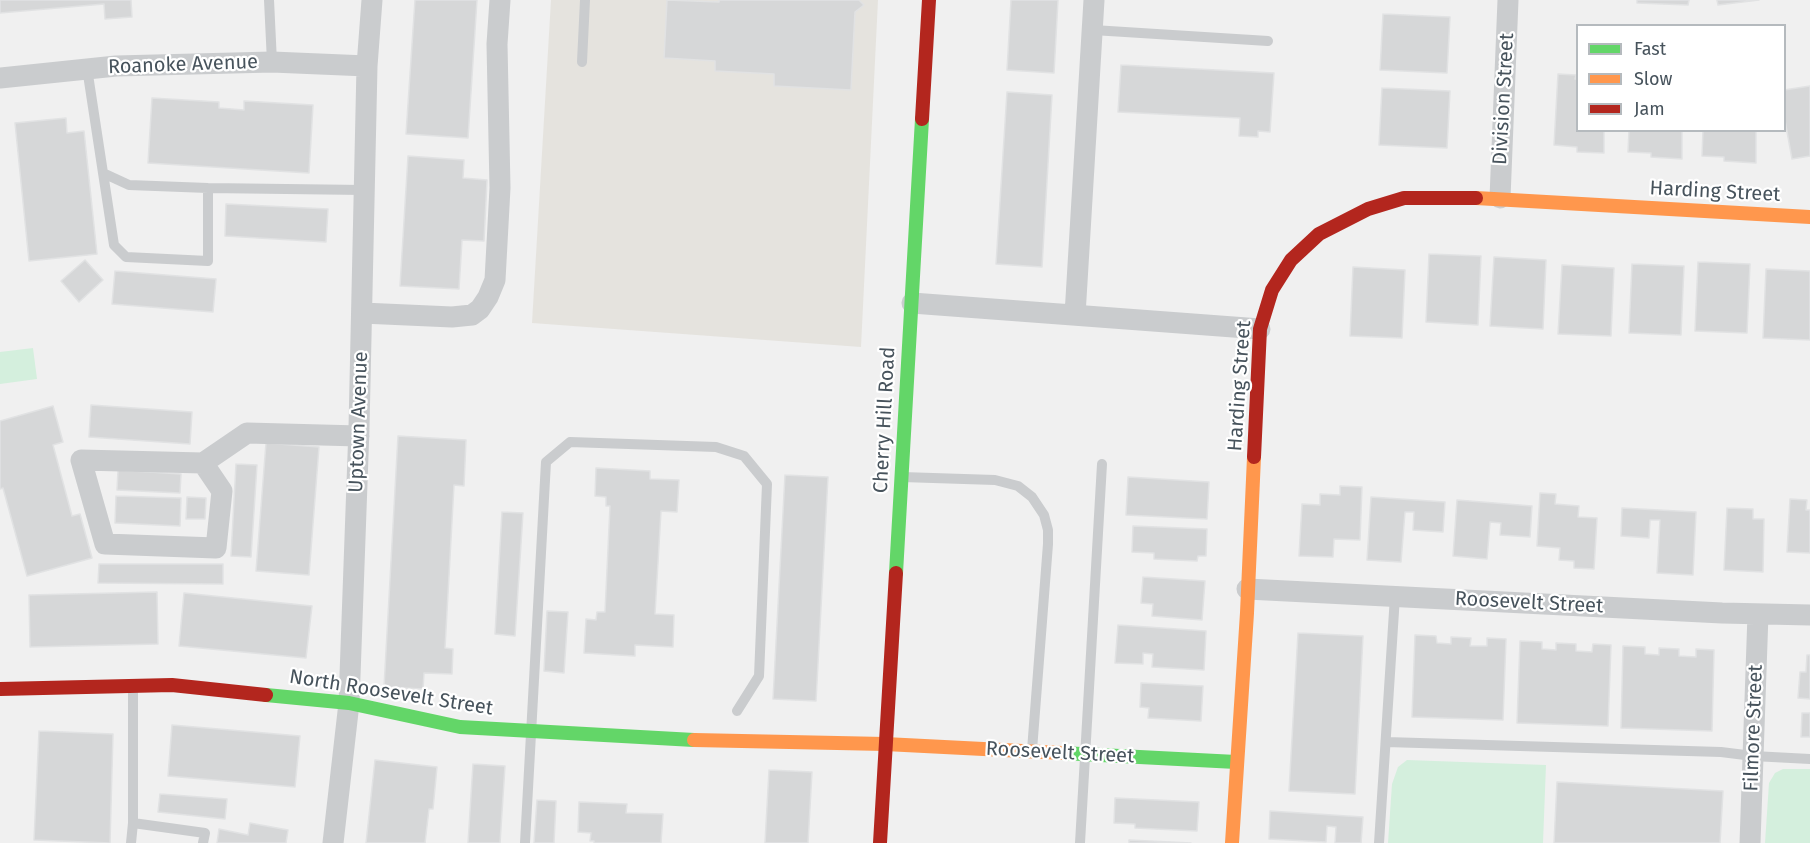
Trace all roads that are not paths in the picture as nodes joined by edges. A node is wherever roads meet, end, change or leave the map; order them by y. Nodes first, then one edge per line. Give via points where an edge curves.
1 (270, 0) edge
2 (372, 0) edge
3 (500, 0) edge
4 (585, 0) edge
5 (929, 0) edge
6 (1094, 0) edge
7 (1508, 0) edge
8 (1092, 30) junction
9 (1269, 40) dead end
10 (272, 62) junction
11 (582, 62) dead end
12 (367, 66) junction
13 (87, 68) junction
14 (0, 78) edge
15 (103, 173) junction
16 (208, 188) junction
17 (364, 190) junction
18 (1500, 198) junction
19 (1810, 217) edge
20 (912, 303) junction
21 (362, 313) junction
22 (1076, 315) junction
23 (1260, 329) junction
24 (359, 436) junction
25 (203, 463) junction
26 (1102, 464) dead end
27 (902, 477) junction
28 (1247, 589) junction
29 (1395, 596) junction
30 (1758, 614) junction
31 (1810, 615) edge
32 (133, 686) junction
33 (0, 689) edge
34 (349, 703) junction
35 (737, 711) dead end
36 (532, 731) junction
37 (1386, 742) junction
38 (885, 744) junction
39 (1032, 751) junction
40 (1085, 754) junction
41 (1753, 756) junction
42 (1810, 759) edge
43 (1236, 762) junction
44 (133, 823) junction
45 (131, 843) edge
46 (203, 843) edge
47 (333, 843) edge
48 (525, 843) edge
49 (880, 843) edge
50 (1080, 843) edge
51 (1232, 843) edge
52 (1379, 843) edge
53 (1750, 843) edge

1 - 10 lane
2 - 12 street, Uptown Avenue
3 - 21 street via 500,188 495,280 488,297 472,315
4 - 11 lane
5 - 20 street, Cherry Hill Road
6 - 8 street
7 - 18 street, Division Street
8 - 9 lane
8 - 22 street
10 - 12 street, Roanoke Avenue
10 - 13 street, Roanoke Avenue
12 - 17 street, Uptown Avenue
13 - 14 street, Roanoke Avenue
13 - 15 lane
15 - 16 lane via 129,184
15 - 16 lane via 114,245 126,257 208,261
16 - 17 lane
17 - 21 street, Uptown Avenue
18 - 19 street, Harding Street
18 - 23 street, Harding Street via 1404,198 1368,208 1319,234 1291,260 1272,290
20 - 22 street
20 - 27 street, Cherry Hill Road
21 - 24 street, Uptown Avenue
22 - 23 street
23 - 28 street, Harding Street
24 - 25 street via 247,433
24 - 34 street, Uptown Avenue
25 - 25 street via 81,460 105,544 216,548 222,491
26 - 40 lane
27 - 38 street, Cherry Hill Road
27 - 39 lane via 995,480 1018,486 1032,497 1044,515 1048,544
28 - 29 street, Roosevelt Street
28 - 43 street, Harding Street
29 - 30 street, Roosevelt Street
29 - 37 lane
30 - 31 street, Roosevelt Street
30 - 41 street, Filmore Street
32 - 33 street, North Roosevelt Street
32 - 34 street, North Roosevelt Street via 172,685
32 - 44 lane
34 - 36 street, North Roosevelt Street via 460,727
34 - 47 street, Uptown Avenue
35 - 36 lane via 759,676 767,484 744,456 716,447 570,442 546,462
36 - 38 street, North Roosevelt Street
36 - 48 lane
37 - 41 lane
37 - 52 lane
38 - 39 street, Roosevelt Street
38 - 49 street, Cherry Hill Road
39 - 40 street, Roosevelt Street
40 - 43 street, Roosevelt Street
40 - 50 lane
41 - 42 lane
41 - 53 street, Filmore Street
43 - 51 street, Harding Street
44 - 45 lane
44 - 46 lane via 205,833

